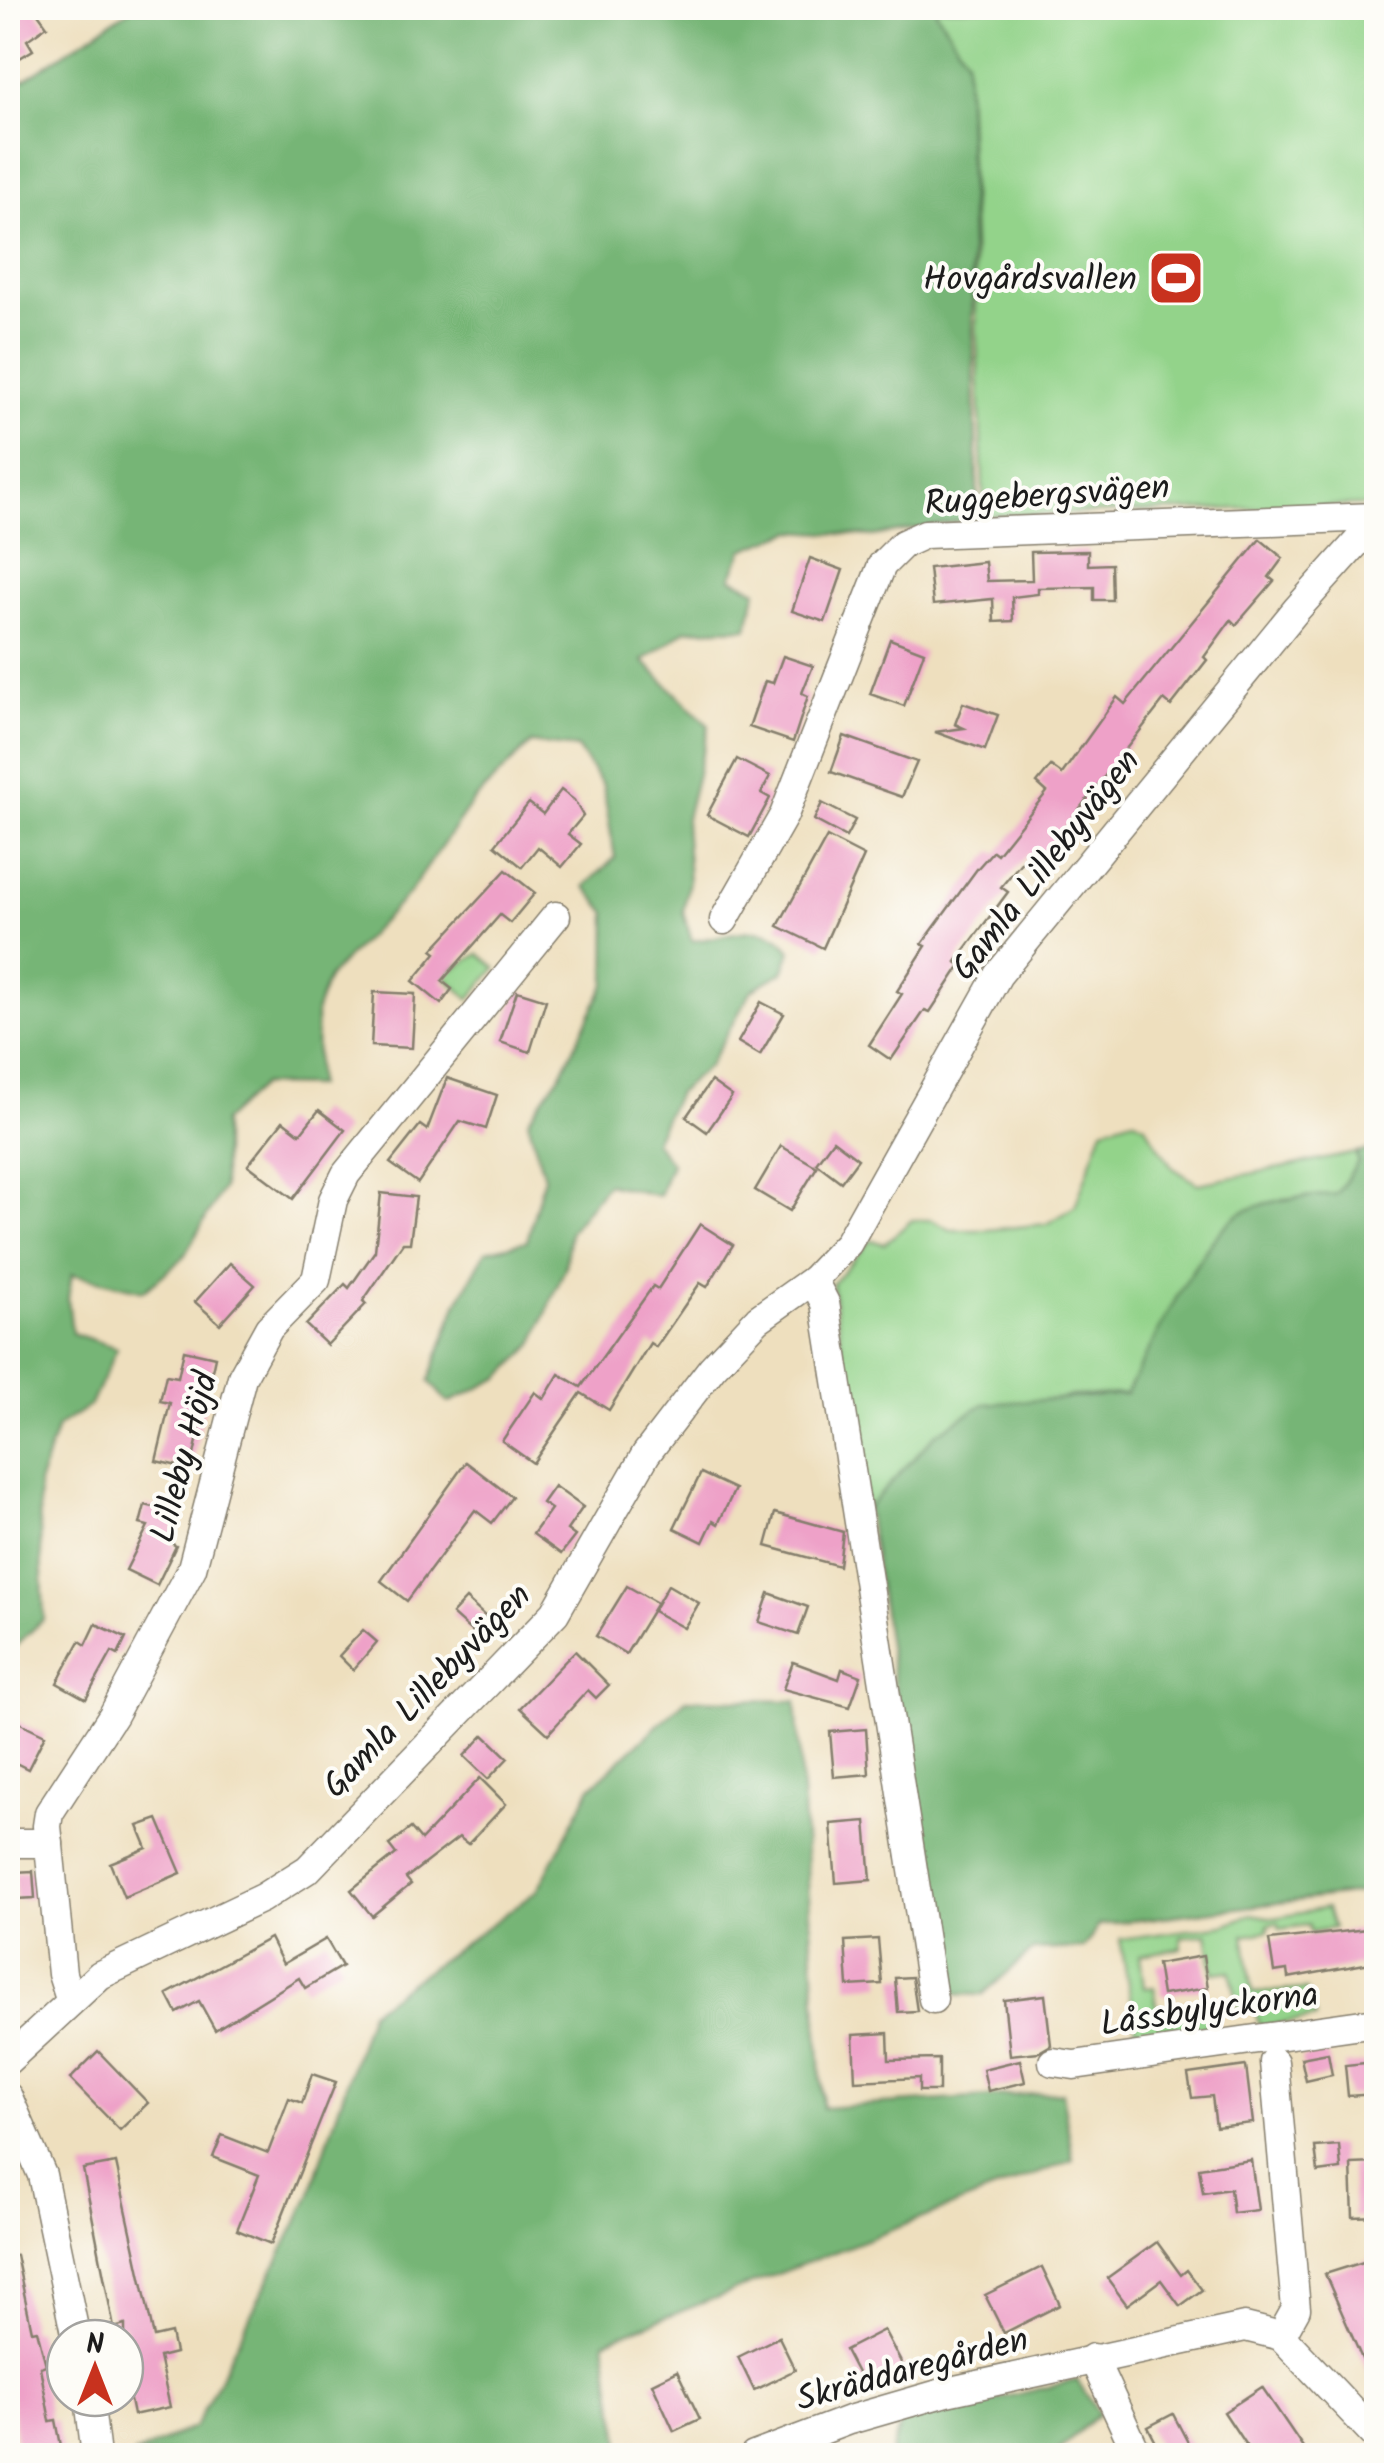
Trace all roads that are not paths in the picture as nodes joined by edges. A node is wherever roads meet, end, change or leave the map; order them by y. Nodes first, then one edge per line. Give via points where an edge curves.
1 (1376, 519) edge
2 (556, 916) dead end
3 (724, 920) dead end
4 (813, 1280) junction
5 (49, 1843) junction
6 (8, 1844) edge
7 (70, 1999) junction
8 (933, 1999) dead end
9 (1376, 2022) edge
10 (8, 2060) edge
11 (1053, 2062) dead end
12 (1274, 2062) dead end
13 (8, 2097) edge
14 (72, 2318) edge
15 (1281, 2336) junction
16 (1093, 2358) junction
17 (91, 2418) edge
18 (1376, 2436) edge
19 (96, 2456) edge
20 (754, 2456) edge
21 (1138, 2456) edge

1 - 3 street, Ruggebergsvägen via 925,534 903,544 882,565 784,815
1 - 4 street, Gamla Lillebyvägen via 998,976 864,1219
2 - 5 street, Lilleby Höjd via 346,1174 332,1200 316,1280 269,1328 242,1377 192,1568 113,1715 61,1789 46,1826
4 - 7 street, Gamla Lillebyvägen via 740,1336 669,1420 555,1613 308,1869 262,1898 125,1961
4 - 8 street via 828,1322
5 - 6 street
5 - 7 street, Lilleby Höjd
7 - 10 street, Gamla Lillebyvägen
9 - 11 street, Låssbylyckorna via 1074,2065
12 - 15 street via 1296,2309
13 - 14 street via 42,2174
15 - 16 street, Skräddaregården via 1245,2327
15 - 18 street
16 - 20 street, Skräddaregården via 934,2395
16 - 21 street
17 - 19 street

